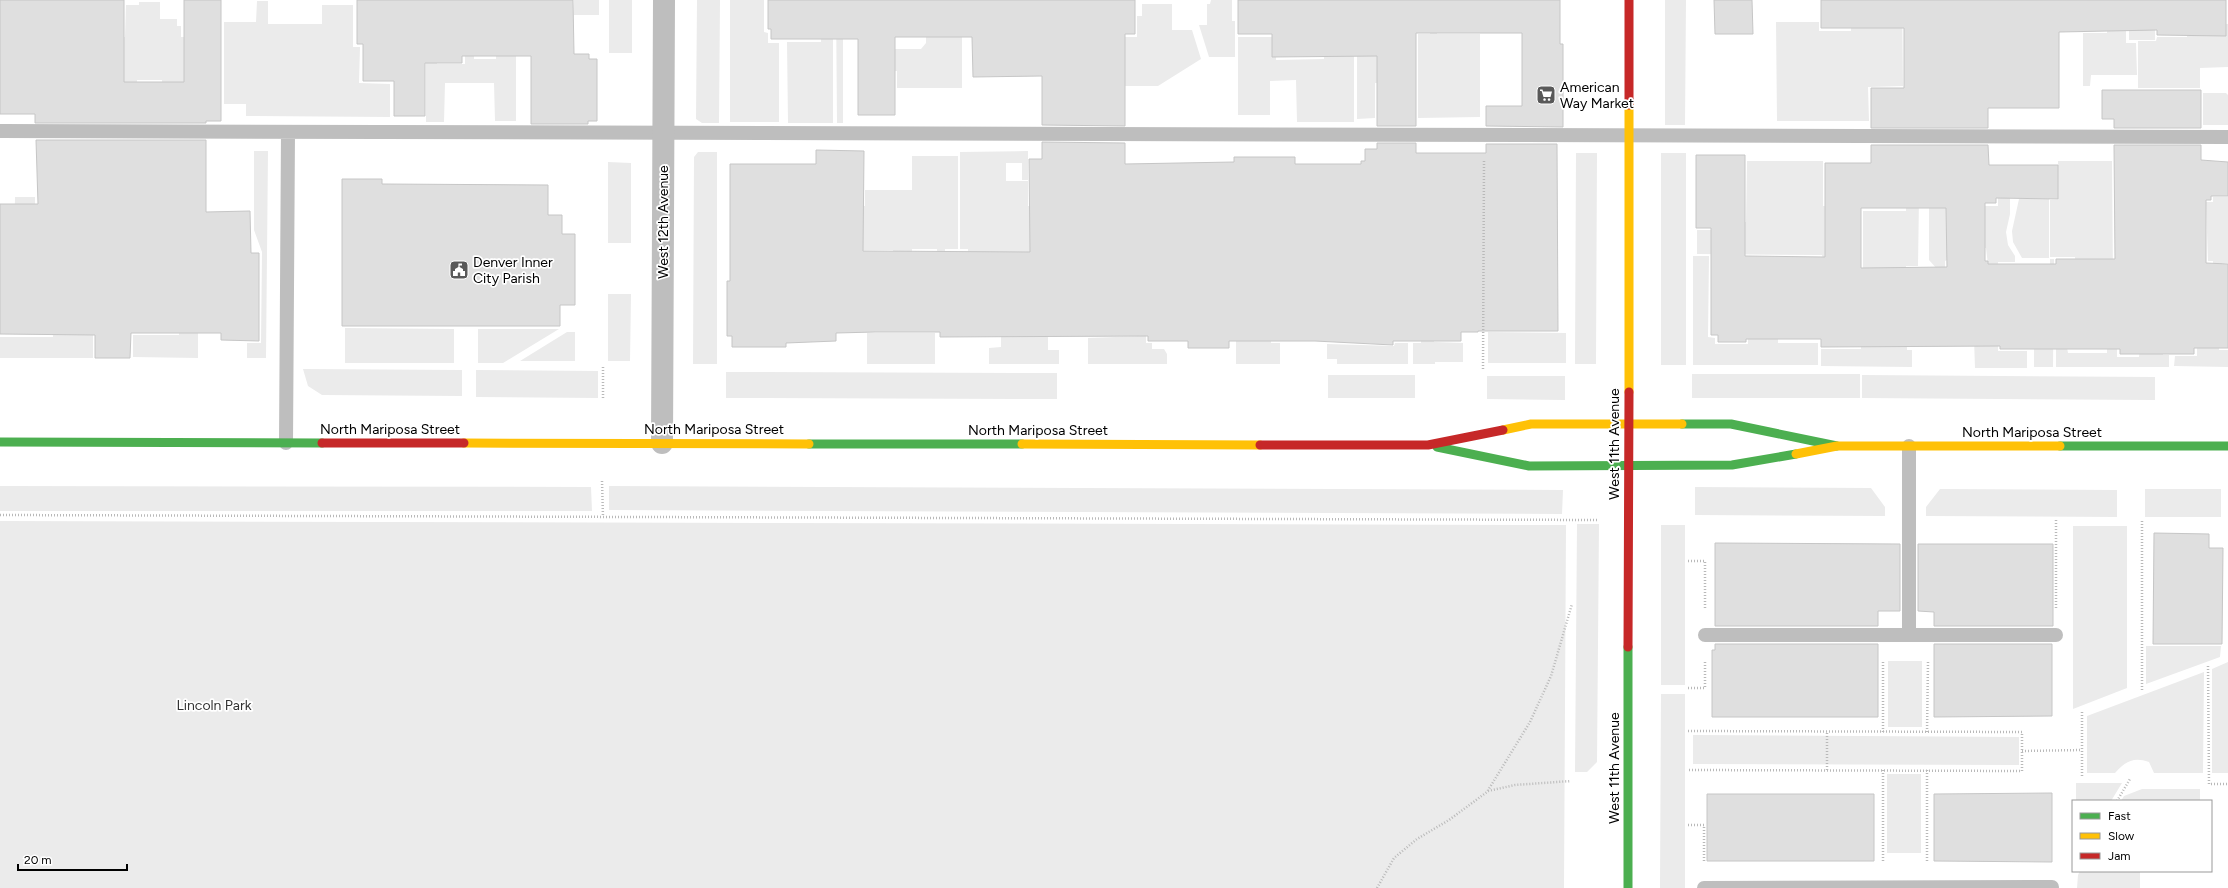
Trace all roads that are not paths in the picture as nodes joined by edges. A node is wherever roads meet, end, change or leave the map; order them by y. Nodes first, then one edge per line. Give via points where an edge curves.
1 (664, 0) edge
2 (1629, 0) edge
3 (0, 131) edge
4 (288, 132) junction
5 (663, 133) junction
6 (1629, 136) junction
7 (2228, 137) edge
8 (1628, 424) junction
9 (0, 442) edge
10 (286, 443) junction
11 (662, 443) junction
12 (1428, 445) junction
13 (1837, 446) junction
14 (1910, 446) junction
15 (2228, 446) edge
16 (1628, 466) junction
17 (1705, 635) dead end
18 (1909, 635) junction
19 (2056, 635) road end
20 (1883, 887) edge
21 (1926, 887) edge
22 (2052, 887) dead end
23 (1628, 888) edge
24 (1704, 888) edge
25 (1908, 888) edge

1 - 5 street, West 12th Avenue
2 - 6 street, West 11th Avenue
3 - 4 lane
4 - 5 lane
4 - 10 lane
5 - 6 lane
5 - 11 street, West 12th Avenue
6 - 7 lane
6 - 8 street, West 11th Avenue
8 - 12 street, North Mariposa Street via 1531,424
8 - 13 street, North Mariposa Street via 1731,424
8 - 16 street, West 11th Avenue
9 - 10 street, North Mariposa Street
10 - 11 street, North Mariposa Street
11 - 12 street, North Mariposa Street
12 - 16 street, North Mariposa Street via 1529,466
13 - 14 street, North Mariposa Street
13 - 16 street, North Mariposa Street via 1732,465
14 - 15 street, North Mariposa Street
14 - 18 lane
16 - 23 street, West 11th Avenue
17 - 18 lane
18 - 19 lane
20 - 24 lane
20 - 25 lane
21 - 22 lane
21 - 25 lane

